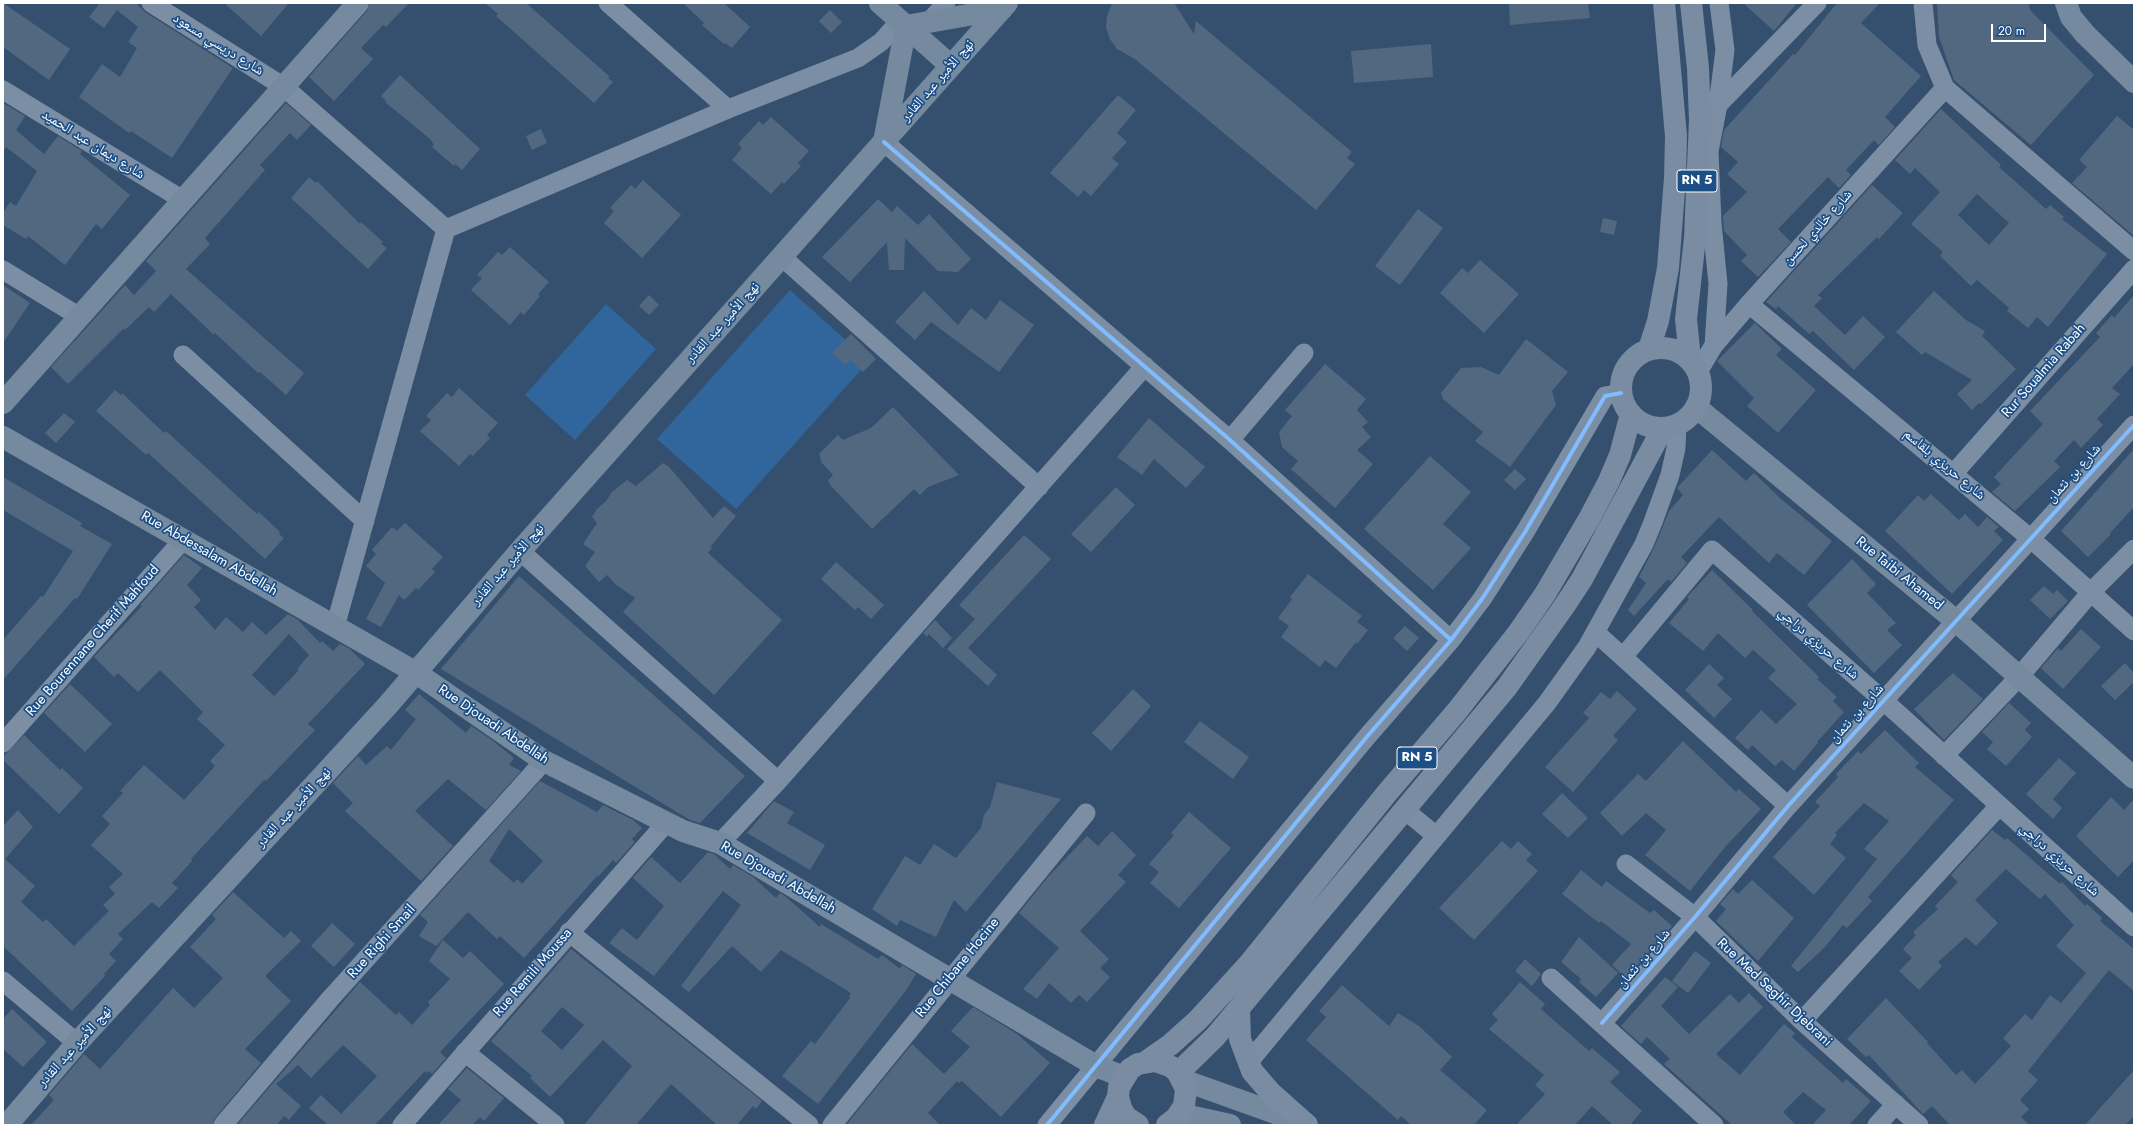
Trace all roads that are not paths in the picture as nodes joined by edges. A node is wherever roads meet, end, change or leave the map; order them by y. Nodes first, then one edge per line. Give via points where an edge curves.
1 (151, 3) edge
2 (358, 3) edge
3 (608, 3) edge
4 (880, 3) edge
5 (946, 3) edge
6 (1664, 3) edge
7 (1691, 3) edge
8 (1719, 3) edge
9 (1817, 3) edge
10 (1923, 3) edge
11 (2066, 3) edge
12 (1005, 6) edge
13 (903, 23) junction
14 (928, 23) junction
15 (951, 66) junction
16 (2134, 82) edge
17 (284, 87) junction
18 (1945, 88) junction
19 (3, 90) edge
20 (1718, 105) junction
21 (728, 109) junction
22 (884, 142) junction
23 (183, 200) junction
24 (446, 230) junction
25 (2134, 251) edge
26 (782, 257) junction
27 (2134, 269) edge
28 (3, 270) edge
29 (1749, 304) junction
30 (80, 317) junction
31 (1714, 345) junction
32 (1649, 349) junction
33 (1304, 353) dead end
34 (183, 355) dead end
35 (1145, 366) junction
36 (1694, 366) junction
37 (1621, 393) junction
38 (3, 403) edge
39 (1696, 407) junction
40 (1631, 414) junction
41 (2134, 425) edge
42 (1670, 426) junction
43 (3, 436) edge
44 (1230, 440) junction
45 (1954, 473) junction
46 (1039, 487) junction
47 (365, 521) junction
48 (2030, 538) junction
49 (183, 540) junction
50 (2134, 548) edge
51 (520, 551) junction
52 (2091, 592) junction
53 (1956, 621) junction
54 (335, 627) junction
55 (2134, 631) edge
56 (1595, 632) junction
57 (1451, 640) junction
58 (1622, 657) junction
59 (415, 672) junction
60 (2019, 677) junction
61 (1884, 701) junction
62 (3, 743) edge
63 (1944, 756) junction
64 (544, 761) junction
65 (2134, 778) edge
66 (778, 781) junction
67 (1387, 793) junction
68 (1788, 806) junction
69 (1999, 806) junction
70 (1406, 810) junction
71 (1086, 813) dead end
72 (666, 823) junction
73 (1435, 835) junction
74 (720, 843) junction
75 (1626, 864) dead end
76 (1695, 917) junction
77 (2134, 927) edge
78 (568, 932) junction
79 (949, 978) junction
80 (1551, 978) dead end
81 (3, 981) edge
82 (1239, 1009) junction
83 (1802, 1021) junction
84 (1602, 1023) junction
85 (77, 1043) junction
86 (465, 1052) junction
87 (1147, 1061) junction
88 (1248, 1062) junction
89 (1096, 1066) junction
90 (1181, 1076) junction
91 (1124, 1077) junction
92 (1118, 1097) junction
93 (1896, 1104) junction
94 (1172, 1122) edge
95 (7, 1125) edge
96 (223, 1125) edge
97 (402, 1125) edge
98 (555, 1125) edge
99 (809, 1125) edge
100 (832, 1125) edge
101 (1047, 1125) edge
102 (1105, 1125) edge
103 (1138, 1125) edge
104 (1230, 1125) edge
105 (1307, 1125) edge
106 (1714, 1125) edge
107 (1877, 1125) edge
108 (1919, 1125) edge

1 - 17 street, شارع دريسي مسعود
2 - 17 main road
3 - 21 street
4 - 13 main road
5 - 14 street
6 - 32 main road, RN 5 via 1676,136 1676,178 1668,268 1658,321
7 - 36 main road, RN 5 via 1700,120 1695,238 1686,319
8 - 20 street via 1725,50
9 - 20 street
10 - 18 street via 1927,45
11 - 16 main road via 2071,17 2085,34
12 - 14 main road
12 - 15 main road, نهج الأمير عبد القادر
13 - 14 main road
13 - 15 main road
13 - 21 street via 858,58
13 - 22 main road
15 - 22 main road, نهج الأمير عبد القادر
17 - 23 main road
17 - 24 street, شارع دريسي مسعود
18 - 25 street
18 - 29 street, شارع خالدي لحسن
19 - 23 street, شارع ديمان عبد الحميد
20 - 31 street via 1709,151 1718,284
21 - 24 street
22 - 26 main road, نهج الأمير عبد القادر
22 - 35 street
23 - 30 main road
24 - 47 street
26 - 46 street
26 - 51 main road, نهج الأمير عبد القادر
27 - 45 street, Rur Soualmia Rabah
28 - 30 street
29 - 31 street, شارع خالدي لحسن
29 - 45 street, شارع حريزي بلقاسم
30 - 38 main road
31 - 36 street, شارع خالدي لحسن
32 - 36 main road via 1671,348
32 - 37 main road via 1638,354 1626,367 1622,377
33 - 44 street
34 - 47 street
35 - 44 street
35 - 46 street
36 - 39 main road via 1701,392
37 - 40 main road via 1624,404
37 - 57 street via 1605,396 1525,532 1482,600
39 - 42 main road via 1688,417
39 - 53 main road, Rue Taibi Ahamed
40 - 42 main road via 1645,425
40 - 67 main road, RN 5 via 1620,455 1609,481 1545,594 1490,670
41 - 48 street, شارع بن نثمان
42 - 56 street via 1674,461 1659,508 1644,544
42 - 70 main road, RN 5 via 1565,605 1507,687
43 - 49 main road, Rue Abdessalam Abdellah
44 - 57 street
45 - 48 street, شارع حريزي بلقاسم
46 - 66 street
47 - 54 street
48 - 52 street, شارع حريزي بلقاسم
48 - 53 street, شارع بن نثمان
49 - 54 main road, Rue Abdessalam Abdellah
49 - 62 street, Rue Bourennane Cherif Mahfoud
50 - 52 street
51 - 59 main road, نهج الأمير عبد القادر
51 - 66 street
52 - 55 street, شارع حريزي بلقاسم
52 - 60 street
53 - 60 main road, Rue Taibi Ahamed
53 - 61 street, شارع بن نثمان
54 - 59 main road, Rue Abdessalam Abdellah
56 - 58 street
56 - 73 street via 1547,703
57 - 89 street via 1365,739
58 - 61 street, شارع حريزي دراجي via 1712,550
58 - 68 street
59 - 64 main road, Rue Djouadi Abdellah
59 - 85 main road, نهج الأمير عبد القادر via 335,765
60 - 63 street
60 - 65 main road, Rue Taibi Ahamed
61 - 63 street, شارع حريزي دراجي
61 - 68 street, شارع بن نثمان
63 - 69 street, شارع حريزي دراجي
64 - 72 main road, Rue Djouadi Abdellah
64 - 96 street, Rue Righi Smail via 330,999
66 - 74 street
67 - 70 main road
67 - 87 main road, RN 5 via 1214,1004 1182,1035
68 - 76 street, شارع بن نثمان
69 - 77 street, شارع حريزي دراجي
69 - 83 street
70 - 73 street
70 - 82 main road, RN 5
71 - 79 street, Rue Chibane Hocine
72 - 74 main road, Rue Djouadi Abdellah
72 - 78 street, Rue Remili Moussa
73 - 88 street
74 - 79 main road, Rue Djouadi Abdellah
75 - 76 street, Rue Med Seghir Djebrani
76 - 83 street, Rue Med Seghir Djebrani
76 - 84 street, شارع بن نثمان
78 - 86 street, Rue Remili Moussa
78 - 99 street
79 - 89 main road, Rue Djouadi Abdellah
79 - 100 street, Rue Chibane Hocine
80 - 84 street
81 - 85 street
82 - 88 main road via 1238,1028
82 - 90 main road, RN 5
83 - 93 street, Rue Med Seghir Djebrani
84 - 106 street
85 - 95 main road, نهج الأمير عبد القادر
86 - 97 street, Rue Remili Moussa
86 - 98 street
87 - 90 main road via 1164,1063
87 - 91 main road via 1138,1064
88 - 105 main road via 1252,1071 1270,1092
89 - 91 main road, Rue Djouadi Abdellah
89 - 101 street
90 - 94 main road via 1186,1098
90 - 105 main road
91 - 92 main road via 1119,1086
92 - 102 main road
92 - 103 main road via 1126,1117
93 - 107 street
93 - 108 street, Rue Med Seghir Djebrani
94 - 104 main road

